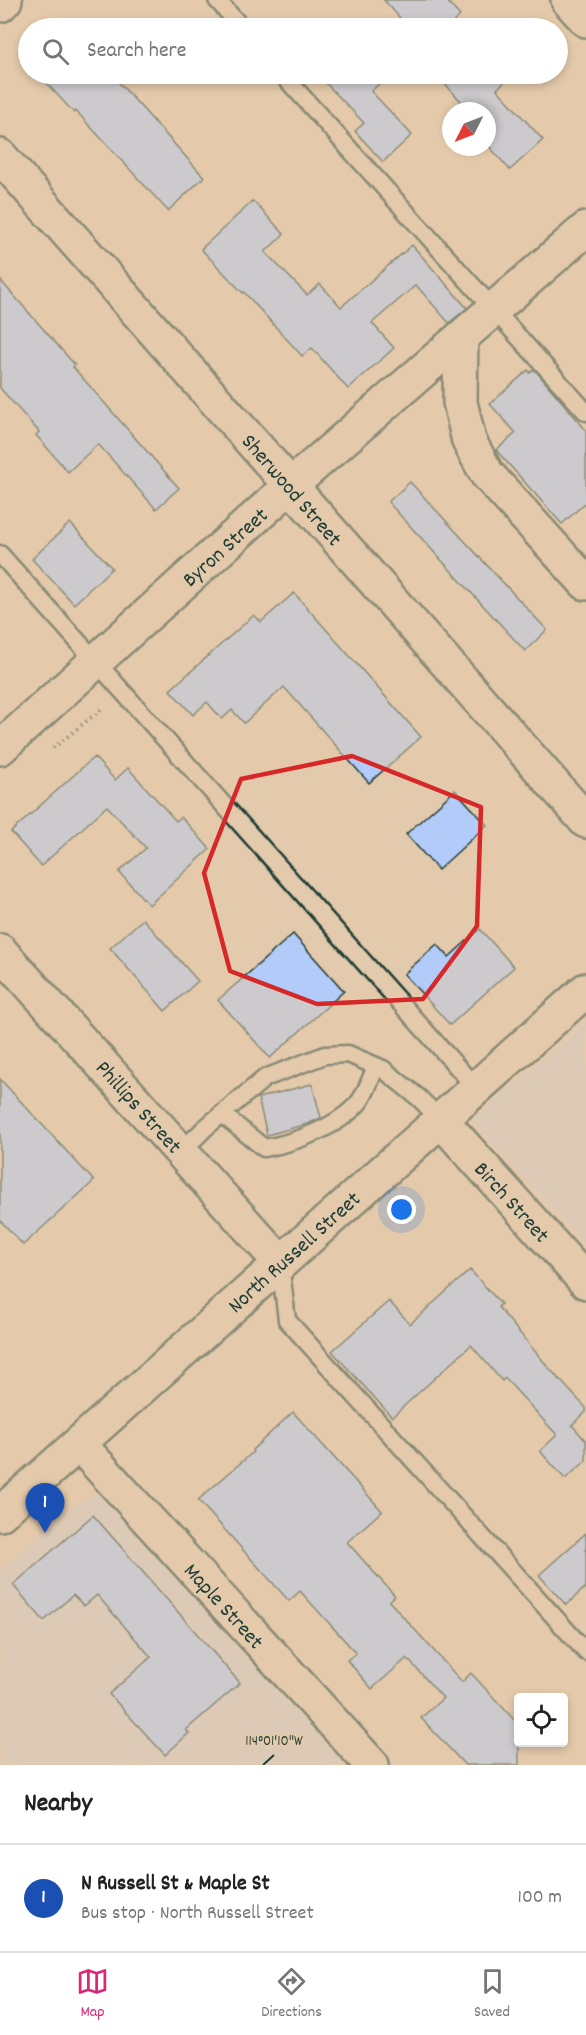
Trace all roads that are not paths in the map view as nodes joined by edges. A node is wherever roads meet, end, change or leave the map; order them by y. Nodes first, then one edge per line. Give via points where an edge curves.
1 (5, 0) edge
2 (216, 0) edge
3 (568, 0) edge
4 (0, 5) edge
5 (233, 18) edge
6 (586, 20) edge
7 (291, 84) edge
8 (0, 156) edge
9 (586, 229) edge
10 (494, 310) junction
11 (461, 338) junction
12 (586, 412) edge
13 (290, 486) junction
14 (0, 554) edge
15 (586, 583) edge
16 (97, 661) junction
17 (0, 748) edge
18 (586, 821) edge
19 (0, 951) edge
20 (586, 990) edge
21 (376, 1067) junction
22 (476, 1088) junction
23 (222, 1114) junction
24 (441, 1120) junction
25 (181, 1152) junction
26 (280, 1262) junction
27 (586, 1281) edge
28 (79, 1444) junction
29 (0, 1514) edge
30 (586, 1652) edge
31 (372, 1765) edge

1 - 4 street
2 - 5 lane
3 - 6 street
7 - 10 lane
8 - 13 street, Sherwood Street
9 - 10 street, Byron Street
10 - 11 street, Byron Street
10 - 12 lane
11 - 13 street, Byron Street
11 - 15 street via 460,402 469,441 487,474
13 - 16 street, Byron Street
13 - 18 street, Sherwood Street
14 - 16 lane
16 - 17 street, Byron Street
16 - 22 lane
19 - 25 street, Phillips Street
20 - 22 street, North Russell Street
21 - 23 lane via 348,1054 325,1055 265,1078
21 - 23 lane via 360,1100 335,1121 287,1144 264,1148
21 - 24 lane via 419,1098
22 - 24 street, North Russell Street
23 - 25 lane
24 - 26 street, North Russell Street
24 - 27 street, Birch Street
25 - 26 street, Phillips Street
26 - 28 street, North Russell Street
26 - 30 lane via 287,1320
28 - 29 street, North Russell Street
28 - 31 street, Maple Street

